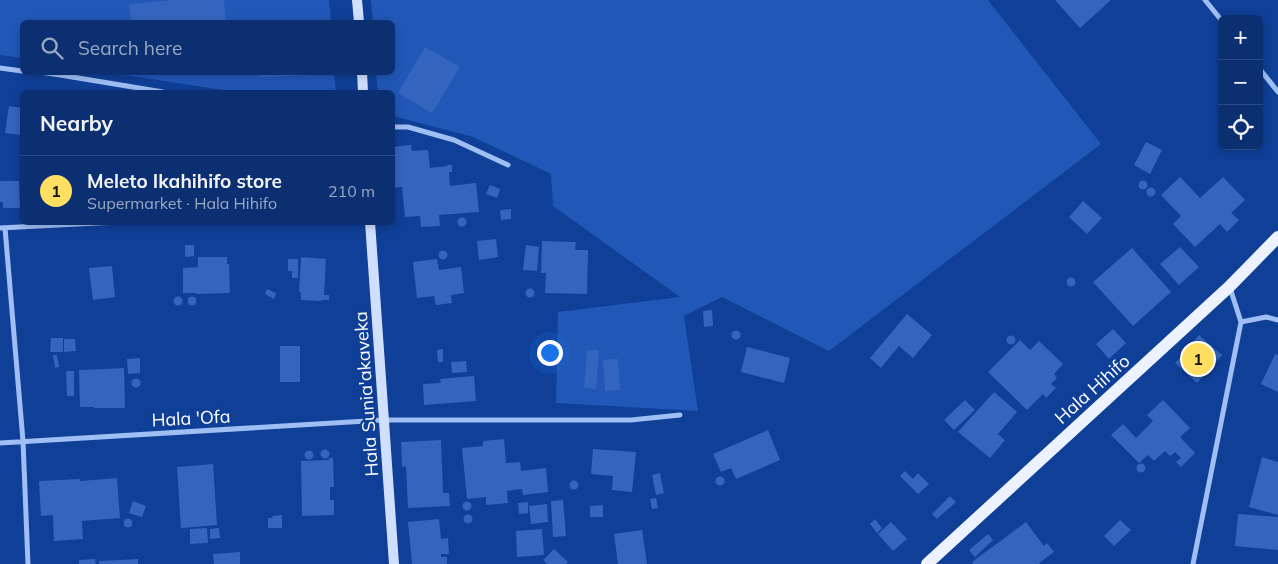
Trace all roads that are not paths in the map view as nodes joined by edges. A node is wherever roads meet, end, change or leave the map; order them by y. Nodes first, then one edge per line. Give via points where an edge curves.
1 (358, 0) edge
2 (1205, 0) edge
3 (1218, 16) edge
4 (359, 20) edge
5 (0, 68) edge
6 (20, 70) edge
7 (1263, 73) edge
8 (60, 75) edge
9 (362, 75) edge
10 (151, 90) edge
11 (363, 90) edge
12 (1278, 92) edge
13 (395, 127) edge
14 (508, 165) dead end
15 (60, 225) edge
16 (370, 225) edge
17 (2, 228) edge
18 (1278, 237) edge
19 (1230, 287) junction
20 (1278, 320) edge
21 (1241, 322) junction
22 (680, 414) dead end
23 (383, 420) junction
24 (24, 441) junction
25 (0, 443) edge
26 (28, 564) edge
27 (394, 564) edge
28 (927, 564) edge
29 (1193, 564) edge

1 - 4 street
2 - 3 street
5 - 6 street
7 - 12 street
8 - 10 street
9 - 11 street
13 - 14 street via 408,127 454,140
15 - 17 street
16 - 23 street, Hala Sunia'akaveka
17 - 24 street
18 - 19 main road, Hala Hihifo
19 - 21 street
19 - 28 main road, Hala Hihifo
20 - 21 street via 1266,317
21 - 29 street
22 - 23 street, Hala 'Ofa via 631,420
23 - 24 street, Hala 'Ofa
23 - 27 street, Hala Sunia'akaveka
24 - 25 street, Hala 'Ofa
24 - 26 street

